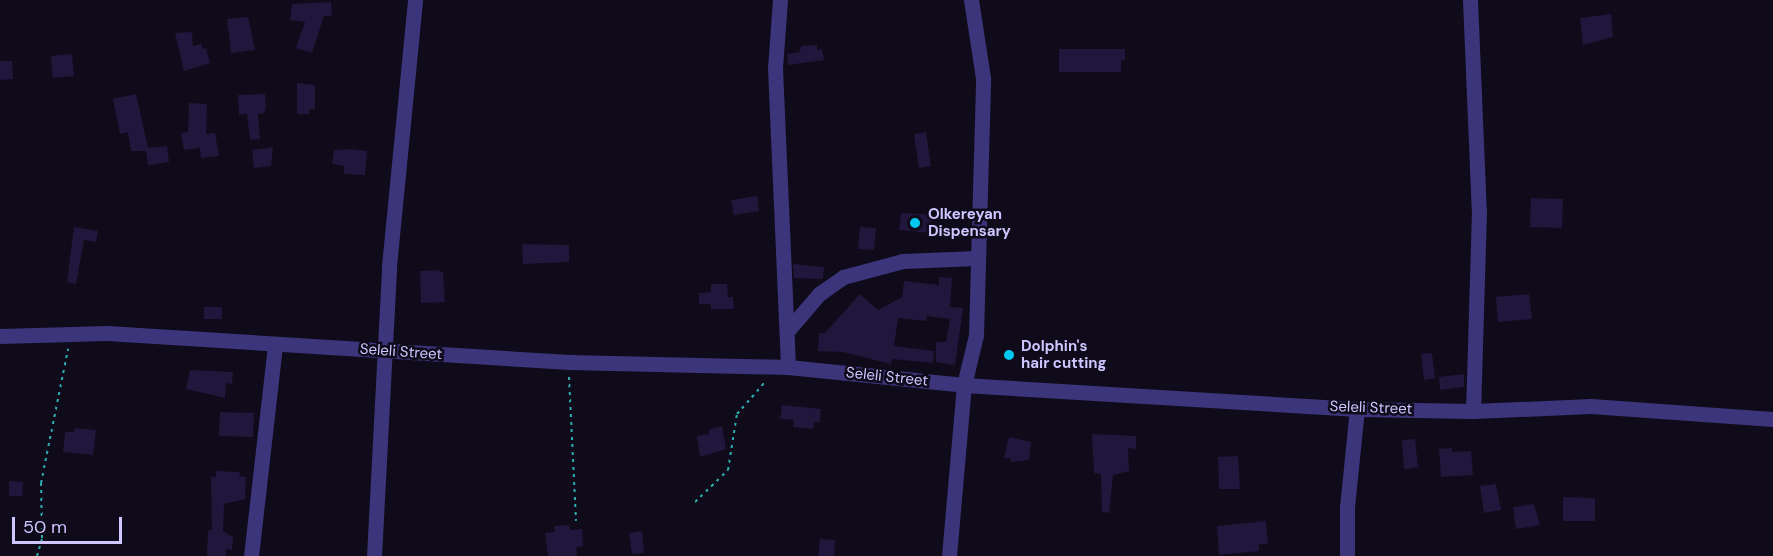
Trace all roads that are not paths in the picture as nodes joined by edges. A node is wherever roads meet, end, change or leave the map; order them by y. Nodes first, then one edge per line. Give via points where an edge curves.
1 (415, 0) edge
2 (780, 0) edge
3 (971, 0) edge
4 (1470, 0) edge
5 (977, 258) junction
6 (789, 329) junction
7 (0, 336) edge
8 (275, 344) junction
9 (386, 351) junction
10 (783, 367) junction
11 (964, 385) junction
12 (1356, 409) junction
13 (1473, 411) junction
14 (1773, 419) edge
15 (252, 556) edge
16 (374, 556) edge
17 (949, 556) edge
18 (1347, 556) edge

1 - 9 street via 389,266
2 - 6 street via 775,68
3 - 5 street via 982,78
4 - 13 street via 1479,211
5 - 6 street via 903,261 843,277 819,294
5 - 11 street via 975,351
6 - 10 street
7 - 8 street, Seleli Street via 107,333
8 - 9 street, Seleli Street
8 - 15 street
9 - 10 street, Seleli Street via 568,362
9 - 16 street
10 - 11 street, Seleli Street
11 - 12 street, Seleli Street
11 - 17 street
12 - 13 street, Seleli Street
12 - 18 street
13 - 14 street, Seleli Street via 1591,406

